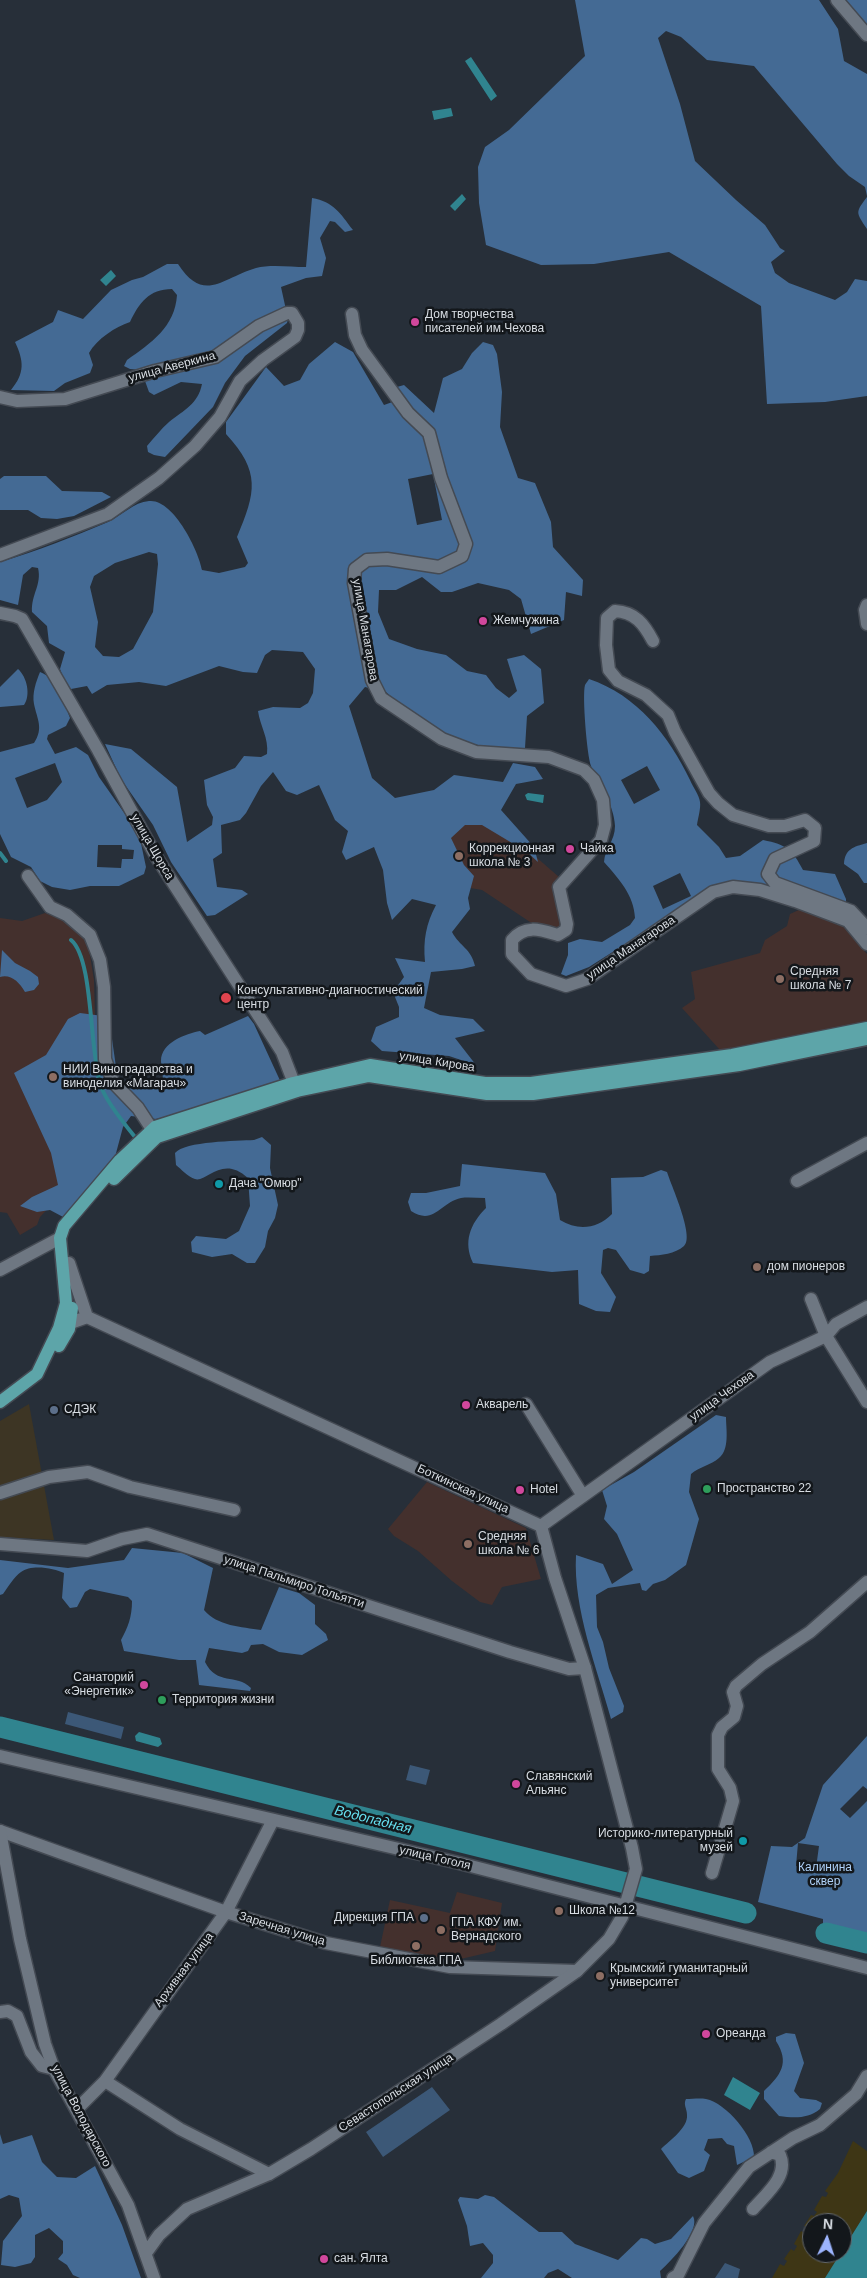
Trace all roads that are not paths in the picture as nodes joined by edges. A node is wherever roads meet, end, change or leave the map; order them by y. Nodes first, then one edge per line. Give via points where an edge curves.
1 (838, 0) edge
2 (867, 34) edge
3 (352, 314) dead end
4 (0, 397) edge
5 (0, 555) edge
6 (867, 605) edge
7 (0, 613) edge
8 (867, 624) edge
9 (653, 641) dead end
10 (28, 876) dead end
11 (867, 928) edge
12 (867, 944) edge
13 (867, 1028) edge
14 (867, 1039) edge
15 (295, 1087) junction
16 (154, 1133) junction
17 (867, 1143) edge
18 (797, 1181) dead end
19 (60, 1238) junction
20 (69, 1263) junction
21 (0, 1270) edge
22 (811, 1299) dead end
23 (867, 1307) edge
24 (87, 1317) junction
25 (65, 1325) junction
26 (826, 1336) junction
27 (867, 1402) edge
28 (526, 1404) dead end
29 (3, 1405) edge
30 (0, 1492) edge
31 (583, 1496) junction
32 (234, 1510) dead end
33 (541, 1526) junction
34 (0, 1544) edge
35 (867, 1582) edge
36 (585, 1668) junction
37 (0, 1756) edge
38 (273, 1820) junction
39 (0, 1831) edge
40 (712, 1873) dead end
41 (627, 1901) junction
42 (226, 1912) junction
43 (867, 1968) edge
44 (577, 1971) junction
45 (0, 2012) edge
46 (54, 2069) junction
47 (867, 2076) edge
48 (105, 2080) junction
49 (77, 2109) junction
50 (772, 2152) junction
51 (269, 2174) junction
52 (753, 2209) dead end
53 (146, 2253) junction
54 (154, 2278) edge
55 (673, 2278) edge

1 - 2 street
3 - 12 street, улица Манагарова via 355,335 362,350 408,413 429,433 441,478 466,544 462,556 439,567 387,559 367,560 355,569 354,583 372,680 381,698 442,739 476,752 549,757 584,770 594,780 603,800 605,825 601,840 559,887 566,930 558,935 534,928 518,932 512,940 512,954 530,974 566,986 587,980 714,892 733,888 760,890 848,921
4 - 5 street, улица Аверкина via 17,401 65,399 147,373 216,357 260,326 287,312 298,323 295,338 240,381 208,432 159,478 108,514
6 - 8 street
7 - 15 street, улица Щорса via 22,619 157,858 282,1052
9 - 11 street via 644,625 625,612 615,612 607,618 609,670 618,682 646,695 668,715 709,793 733,815 769,826 785,826 805,820 815,828 814,841 775,859 768,874 775,882 851,912
10 - 16 street via 50,907 67,915 90,935 100,960 104,987 105,1059 113,1082 138,1108
13 - 15 main road, улица Кирова via 732,1055 531,1083 485,1083 370,1065
14 - 15 main road, улица Кирова via 739,1065 533,1094 487,1094 372,1076
15 - 16 main road, улица Кирова
16 - 19 main road, улица Кирова
17 - 18 street
19 - 20 main road
19 - 21 street, улица Кирова
19 - 25 main road
20 - 24 street
20 - 25 main road via 73,1299
22 - 26 street
23 - 26 street, улица Чехова via 836,1324
24 - 25 street
24 - 33 street, Боткинская улица
25 - 29 main road via 69,1329 43,1373 27,1392
26 - 27 street
26 - 31 street, улица Чехова via 770,1362
28 - 31 street
30 - 32 street via 49,1477 88,1472 130,1487
31 - 33 street, улица Чехова
33 - 36 street
34 - 36 street, улица Пальмиро Тольятти via 87,1551 147,1534 510,1652 570,1669
35 - 40 street via 810,1632 736,1686 733,1692 737,1706 734,1718 722,1727 718,1735 718,1769 730,1788 733,1801
36 - 41 street, Севастопольская улица via 636,1869
37 - 38 street, улица Гоголя
38 - 41 street, улица Гоголя
38 - 42 street, Архивная улица
39 - 42 street, Заречная улица
39 - 46 street, улица Володарского via 20,1939
41 - 43 street, улица Гоголя
41 - 44 street, Севастопольская улица via 610,1939
42 - 44 street, Заречная улица via 326,1943 450,1967
42 - 48 street, Архивная улица
44 - 51 street, Севастопольская улица
45 - 46 street via 8,2011 17,2016 31,2052 42,2066
46 - 49 street, улица Володарского
47 - 50 street via 856,2094 820,2125
48 - 49 street, Архивная улица
48 - 51 street via 180,2129
49 - 53 street, улица Володарского via 128,2205
50 - 52 street via 780,2155 783,2173
50 - 55 street via 749,2167 732,2187 704,2223 678,2275
51 - 53 street, Севастопольская улица via 187,2209 159,2235
53 - 54 street, улица Володарского

